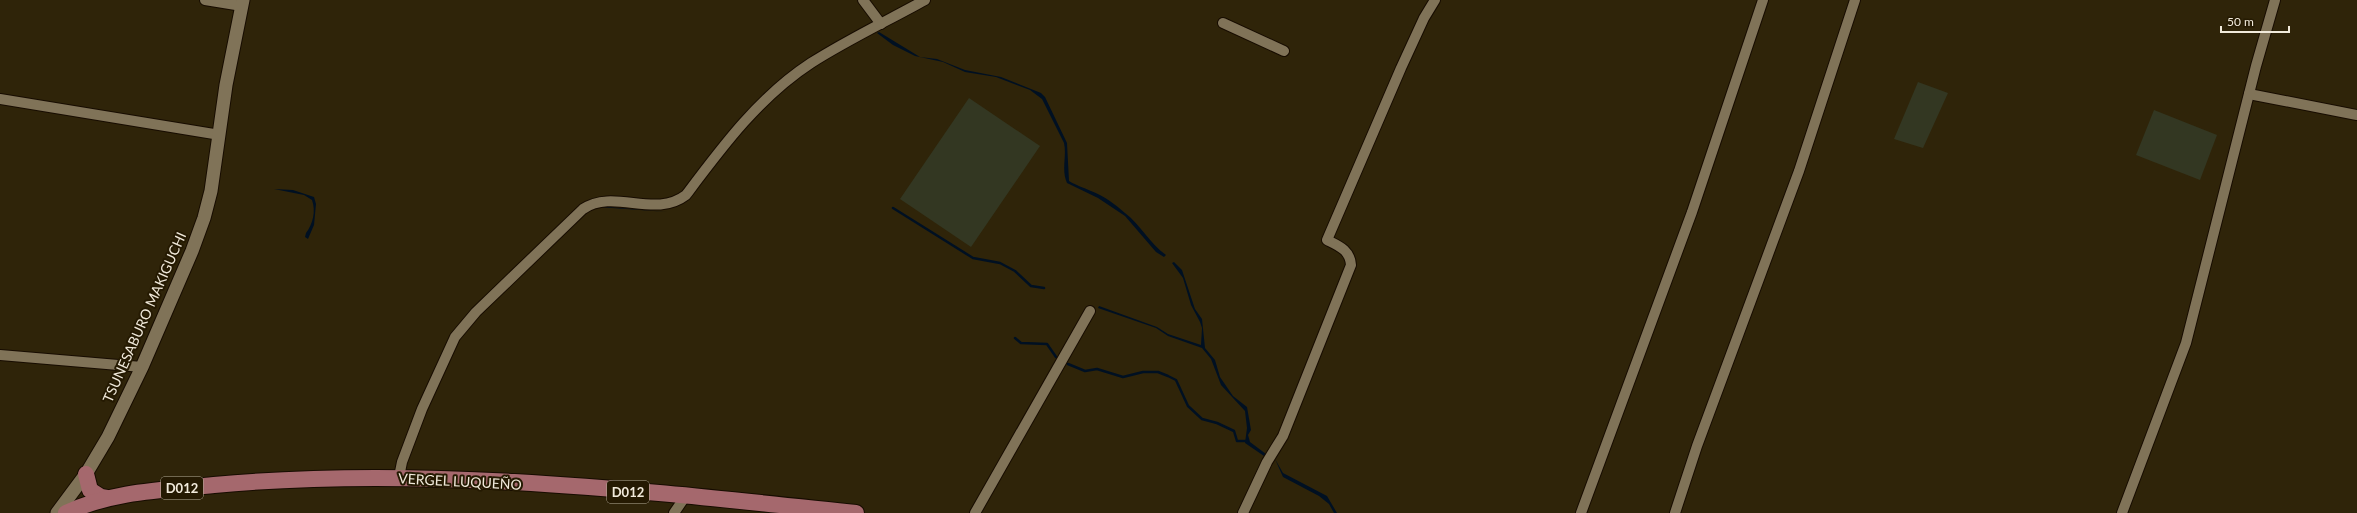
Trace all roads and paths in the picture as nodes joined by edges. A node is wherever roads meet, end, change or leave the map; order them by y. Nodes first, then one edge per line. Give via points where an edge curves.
1 (205, 0) edge
2 (863, 0) edge
3 (925, 0) edge
4 (1435, 0) edge
5 (1763, 0) edge
6 (1855, 0) edge
7 (2275, 0) edge
8 (242, 3) edge
9 (881, 24) junction
10 (1223, 24) dead end
11 (1284, 51) dead end
12 (2249, 94) junction
13 (0, 99) edge
14 (2357, 115) edge
15 (220, 135) junction
16 (1090, 311) dead end
17 (0, 355) edge
18 (142, 367) junction
19 (86, 474) junction
20 (399, 477) junction
21 (685, 497) junction
22 (107, 498) junction
23 (57, 513) edge
24 (66, 513) edge
25 (674, 513) edge
26 (856, 513) edge
27 (976, 513) edge
28 (1243, 513) edge
29 (1581, 513) edge
30 (1675, 513) edge
31 (2122, 513) edge

1 - 8 street
2 - 9 street
3 - 9 street
4 - 28 street via 1401,68 1327,240 1344,249 1349,255 1351,265 1283,436 1267,462
5 - 29 street via 1692,212
6 - 30 street via 1799,171 1697,446
7 - 12 street
8 - 15 street, TSUNESABURO MAKIGUCHI via 226,85
9 - 20 street via 810,64 780,87 754,110 729,138 686,195 679,200 660,205 595,203 583,209 476,312 455,337 422,409
10 - 11 street
12 - 14 street
12 - 31 street via 2186,343
13 - 15 street
15 - 18 street, TSUNESABURO MAKIGUCHI via 204,218 184,273
16 - 27 street
17 - 18 street
18 - 19 street, TSUNESABURO MAKIGUCHI via 108,437
19 - 22 main road via 90,490
19 - 23 street, TSUNESABURO MAKIGUCHI
20 - 21 main road, VERGEL LUQUEÑO / D012 via 566,486
20 - 22 main road, VERGEL LUQUEÑO / D012 via 258,481
21 - 25 street
21 - 26 main road, VERGEL LUQUEÑO / D012
22 - 24 main road, VERGEL LUQUEÑO / D012

